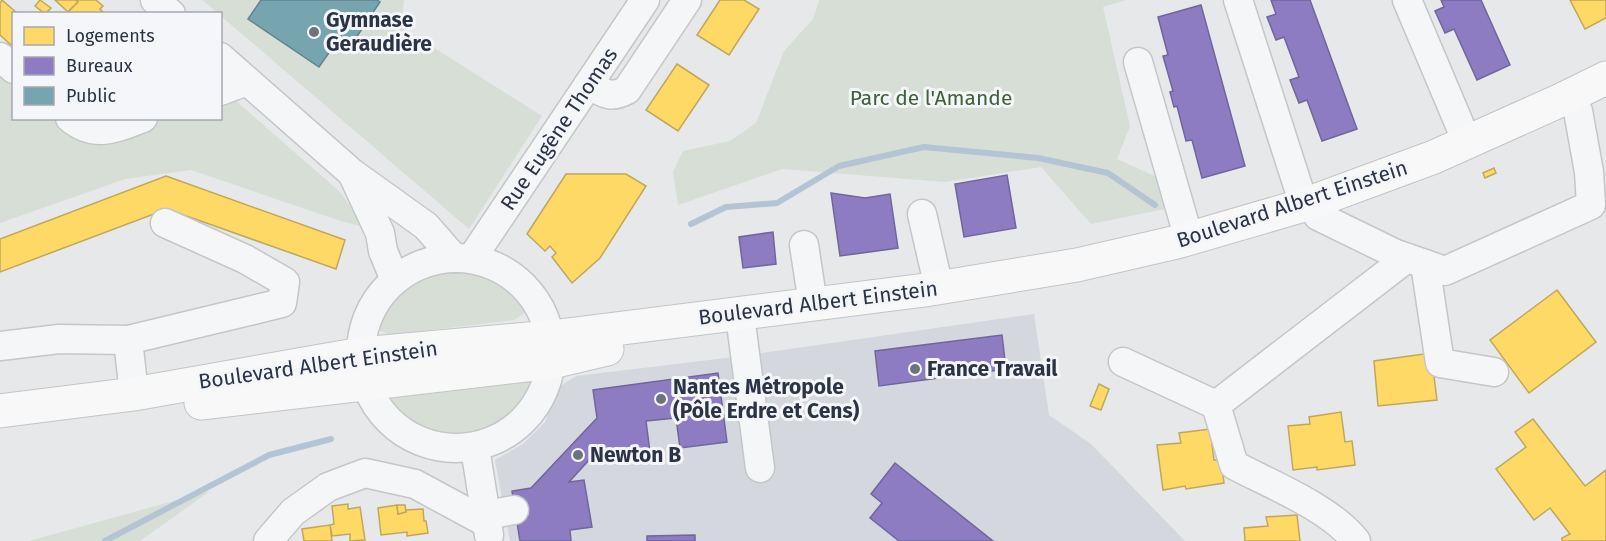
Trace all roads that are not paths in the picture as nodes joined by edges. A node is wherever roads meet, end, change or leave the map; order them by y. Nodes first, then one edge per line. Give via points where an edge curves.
1 (155, 0) edge
2 (645, 0) edge
3 (687, 0) edge
4 (1238, 0) edge
5 (1407, 0) edge
6 (169, 12) edge
7 (0, 57) edge
8 (222, 59) edge
9 (1138, 62) dead end
10 (12, 67) edge
11 (1606, 78) edge
12 (247, 81) junction
13 (588, 85) junction
14 (222, 90) edge
15 (1592, 104) edge
16 (72, 120) edge
17 (137, 120) edge
18 (1467, 142) junction
19 (352, 173) junction
20 (1599, 208) edge
21 (1311, 210) junction
22 (922, 214) dead end
23 (165, 223) dead end
24 (1188, 239) junction
25 (804, 245) dead end
26 (463, 258) junction
27 (1416, 261) junction
28 (395, 280) junction
29 (939, 288) junction
30 (813, 304) junction
31 (742, 331) junction
32 (128, 340) junction
33 (0, 346) edge
34 (551, 350) junction
35 (1124, 362) dead end
36 (364, 369) junction
37 (1494, 372) dead end
38 (134, 394) junction
39 (1216, 405) junction
40 (0, 411) edge
41 (0, 430) edge
42 (475, 448) junction
43 (760, 468) dead end
44 (514, 510) dead end
45 (487, 526) edge
46 (268, 541) edge
47 (1356, 541) edge

1 - 6 street
2 - 13 street, Rue Eugène Thomas
3 - 13 street via 627,90 608,94
4 - 21 street
5 - 18 street
7 - 10 street
8 - 12 street
9 - 24 street
11 - 18 main road, Boulevard Albert Einstein
12 - 14 street
12 - 19 street
13 - 26 street, Rue Eugène Thomas
15 - 20 street via 1589,172
15 - 21 main road, Boulevard Albert Einstein via 1444,171
16 - 17 street via 93,131
18 - 21 main road, Boulevard Albert Einstein
19 - 26 street
19 - 28 street via 380,233
20 - 27 street via 1445,271
21 - 24 main road, Boulevard Albert Einstein
21 - 27 street
21 - 31 main road, Boulevard Albert Einstein via 1192,254 1079,281 937,306
22 - 29 street
23 - 32 street via 285,282 282,303
24 - 29 main road, Boulevard Albert Einstein via 1077,265
25 - 30 street
26 - 28 street via 428,262
26 - 34 street via 495,266 518,280 540,307
27 - 37 street via 1440,363
27 - 39 street
28 - 36 street via 374,306 363,332
29 - 30 main road, Boulevard Albert Einstein
30 - 34 main road, Boulevard Albert Einstein
31 - 34 main road, Boulevard Albert Einstein via 613,348
31 - 43 street
32 - 33 street via 59,339
32 - 38 street
34 - 36 main road, Boulevard Albert Einstein
34 - 42 street via 546,386 535,408 515,427
35 - 39 street
36 - 38 main road, Boulevard Albert Einstein
36 - 41 main road, Boulevard Albert Einstein via 249,397
36 - 42 street via 378,408 405,434 432,446
38 - 40 main road, Boulevard Albert Einstein
39 - 47 street via 1234,465 1327,514
42 - 45 street
44 - 45 street
45 - 46 street via 415,484 364,472 328,487 293,512

